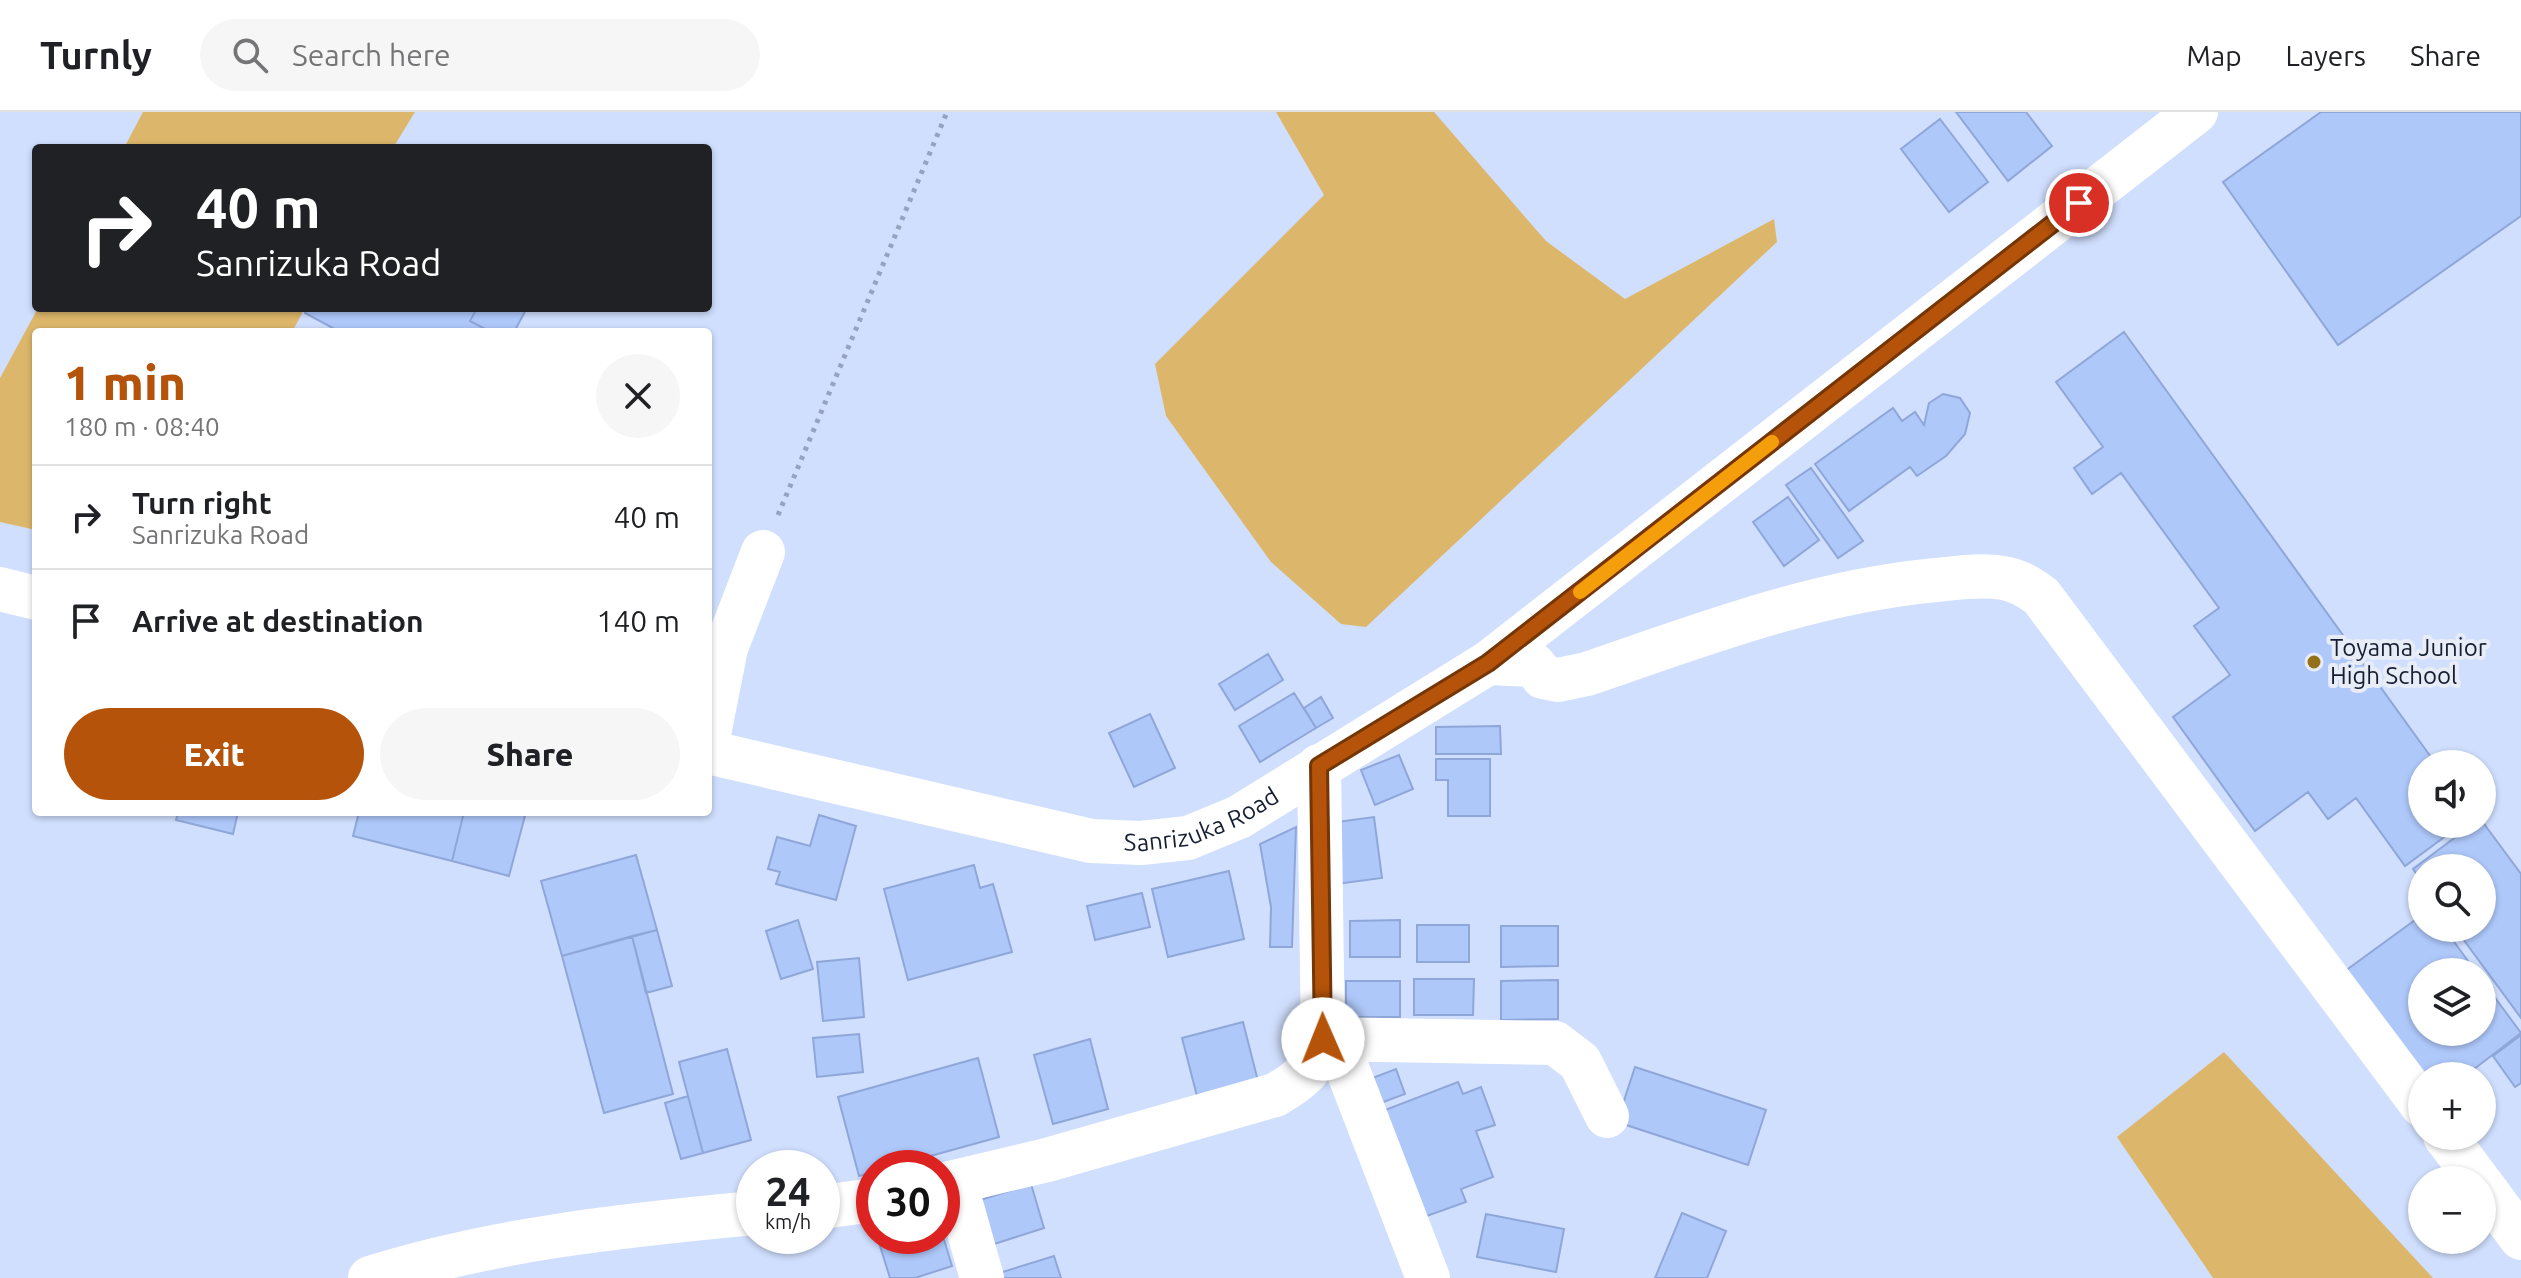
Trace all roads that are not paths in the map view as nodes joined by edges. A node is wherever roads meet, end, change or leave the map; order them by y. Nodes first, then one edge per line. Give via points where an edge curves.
1 (2196, 112) edge
2 (763, 552) road end
3 (0, 589) edge
4 (32, 597) edge
5 (1488, 663) junction
6 (712, 719) edge
7 (712, 753) edge
8 (1319, 766) junction
9 (1323, 1039) junction
10 (2408, 1086) edge
11 (1607, 1116) dead end
12 (960, 1180) edge
13 (2496, 1204) edge
14 (736, 1215) edge
15 (960, 1217) edge
16 (2521, 1238) edge
17 (370, 1278) edge
18 (982, 1278) edge
19 (1428, 1278) edge

1 - 5 main road, Sanrizuka Road
2 - 6 main road via 726,648
3 - 4 main road
5 - 8 main road, Sanrizuka Road
5 - 10 main road via 1534,665 1543,677 1558,680 1849,593 1958,578 2003,578 2024,584 2041,596
7 - 8 main road, Sanrizuka Road via 1042,832 1141,843 1188,838 1239,817
8 - 9 main road
9 - 11 main road via 1555,1043 1580,1062
9 - 12 main road via 1307,1073 1275,1095
9 - 19 main road via 1345,1063
13 - 16 main road
14 - 17 main road via 606,1227 417,1263
15 - 18 main road

